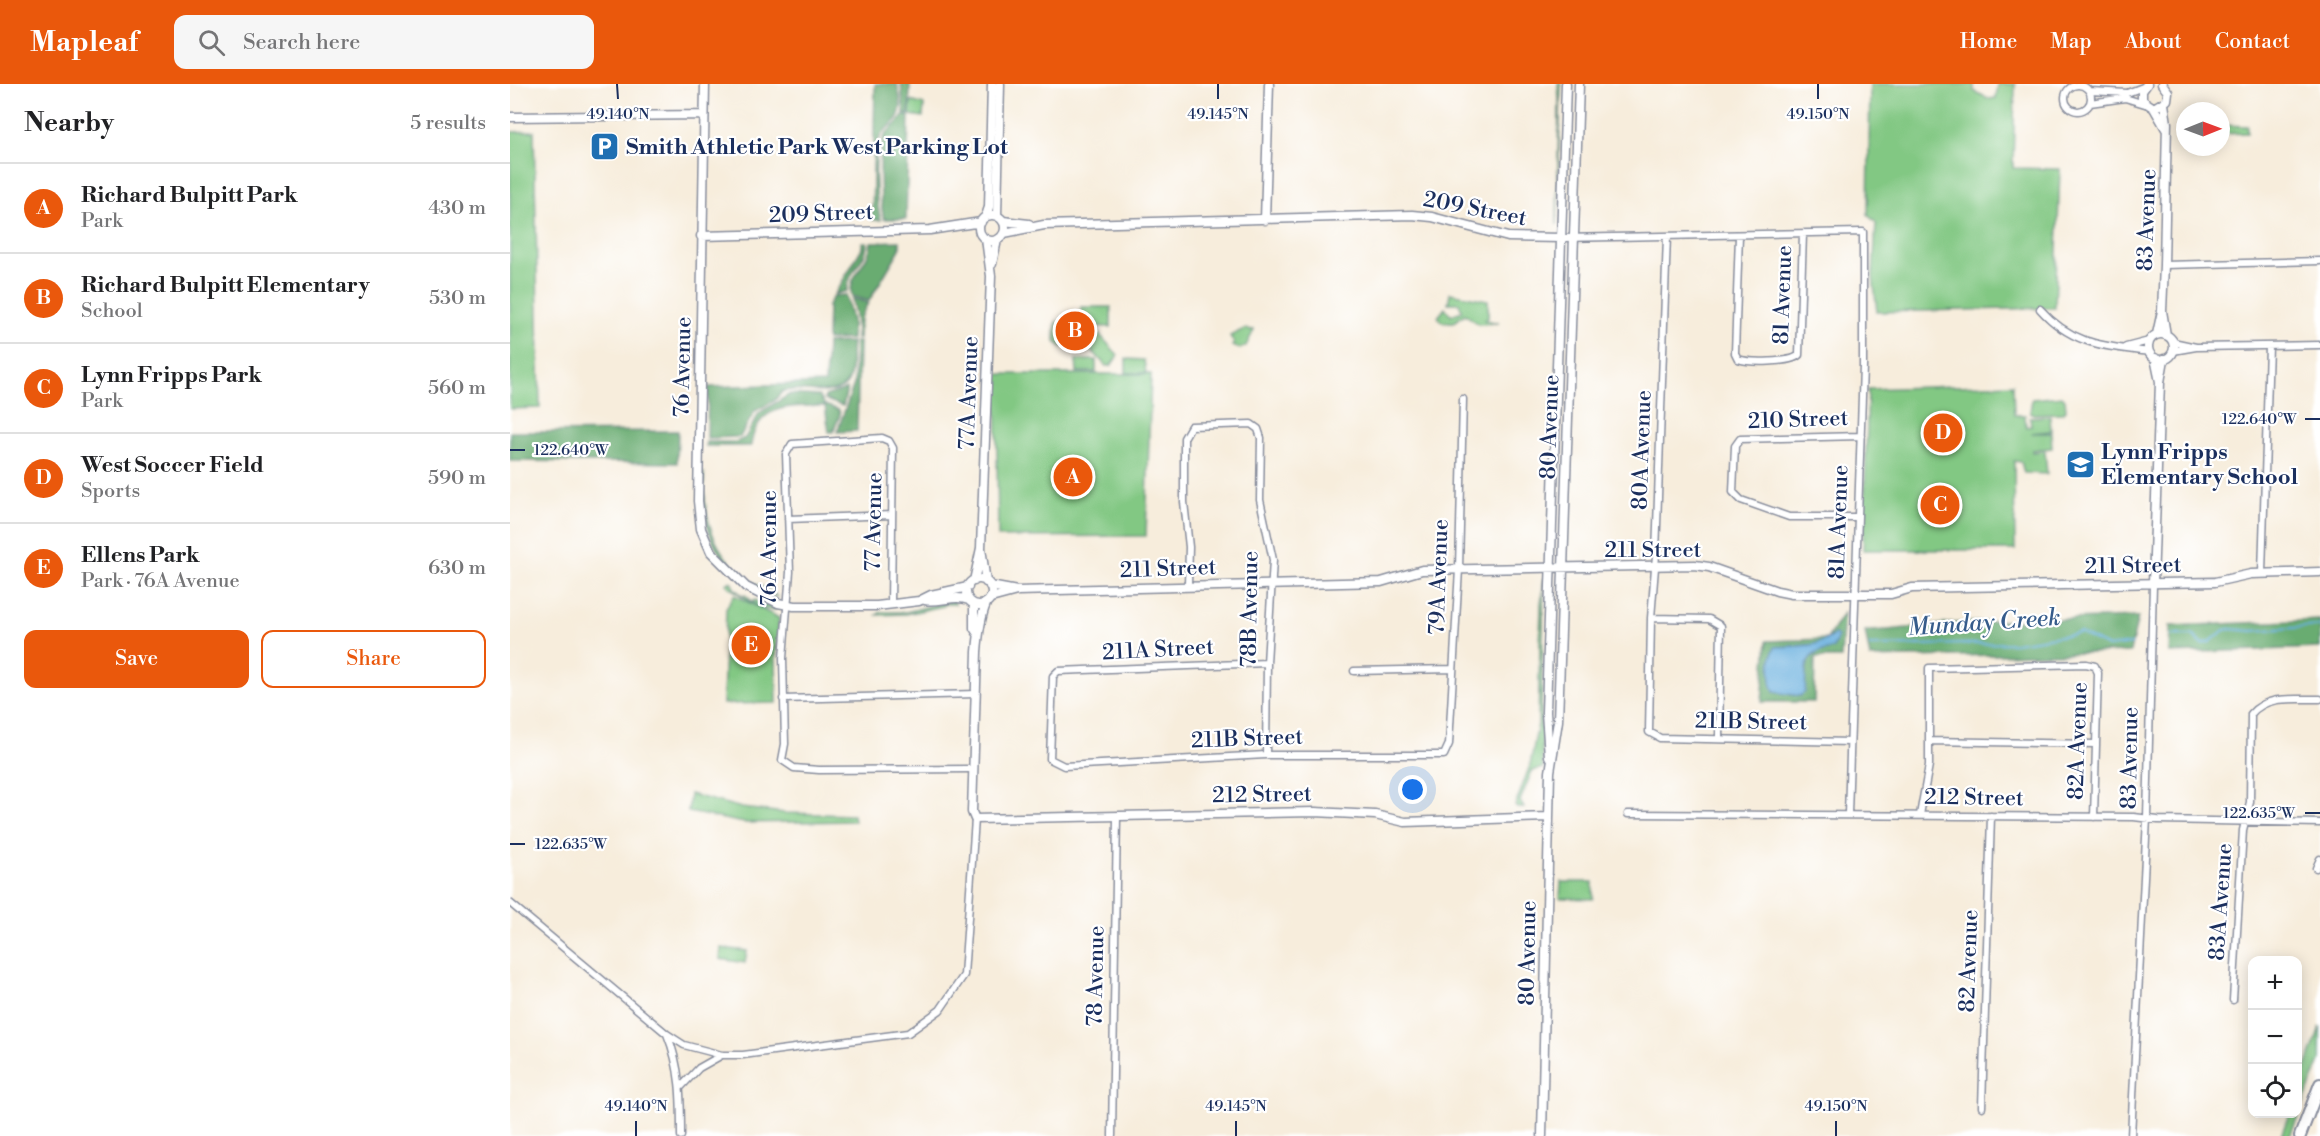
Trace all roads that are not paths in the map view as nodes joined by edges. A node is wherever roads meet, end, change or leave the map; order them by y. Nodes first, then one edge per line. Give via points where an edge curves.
1 (705, 84) edge
2 (992, 84) edge
3 (1000, 84) edge
4 (1269, 84) edge
5 (1566, 84) edge
6 (1579, 84) edge
7 (2165, 85) edge
8 (2145, 86) edge
9 (2090, 91) junction
10 (2090, 104) junction
11 (2145, 104) junction
12 (2164, 104) junction
13 (2154, 108) junction
14 (704, 115) junction
15 (510, 117) edge
16 (2166, 129) junction
17 (1000, 218) junction
18 (983, 219) junction
19 (1264, 220) junction
20 (1044, 225) junction
21 (941, 229) junction
22 (1863, 232) joint
23 (1803, 234) junction
24 (1739, 235) junction
25 (701, 236) junction
26 (1001, 236) junction
27 (1667, 236) junction
28 (983, 237) junction
29 (1563, 238) junction
30 (1574, 238) junction
31 (2320, 261) edge
32 (2164, 264) junction
33 (991, 276) junction
34 (2040, 309) dead end
35 (2162, 335) junction
36 (2149, 342) junction
37 (2320, 345) edge
38 (2269, 346) junction
39 (2126, 347) junction
40 (2173, 347) junction
41 (2152, 355) junction
42 (2164, 359) junction
43 (2160, 382) junction
44 (1462, 399) dead end
45 (1861, 436) junction
46 (890, 441) joint
47 (892, 515) junction
48 (1858, 517) junction
49 (788, 519) junction
50 (981, 548) junction
51 (1655, 565) junction
52 (1551, 568) junction
53 (1564, 568) junction
54 (1459, 569) junction
55 (2320, 572) edge
56 (2262, 573) junction
57 (971, 584) junction
58 (988, 584) junction
59 (1271, 584) junction
60 (2153, 584) junction
61 (1188, 585) junction
62 (1017, 591) junction
63 (1855, 593) junction
64 (925, 600) junction
65 (988, 601) junction
66 (971, 602) junction
67 (891, 604) junction
68 (788, 605) junction
69 (1651, 618) junction
70 (978, 634) junction
71 (1267, 663) junction
72 (1453, 669) junction
73 (1354, 671) dead end
74 (976, 694) junction
75 (783, 699) junction
76 (2320, 699) edge
77 (1652, 736) joint
78 (1719, 739) junction
79 (1929, 741) junction
80 (1850, 742) junction
81 (2095, 744) junction
82 (1266, 755) junction
83 (1444, 755) joint
84 (1051, 761) joint
85 (973, 769) junction
86 (1550, 772) junction
87 (1628, 814) dead end
88 (1848, 814) junction
89 (1920, 815) junction
90 (1991, 816) junction
91 (1118, 817) junction
92 (1549, 817) junction
93 (2094, 817) junction
94 (2147, 818) junction
95 (975, 819) junction
96 (2246, 821) junction
97 (2320, 824) edge
98 (2320, 859) edge
99 (2316, 868) dead end
100 (510, 903) edge
101 (2233, 1000) dead end
102 (667, 1034) junction
103 (722, 1055) junction
104 (2320, 1083) edge
105 (681, 1087) junction
106 (1982, 1107) dead end
107 (681, 1136) edge
108 (1112, 1136) edge
109 (1542, 1136) edge
110 (2132, 1136) edge
111 (2300, 1136) edge

1 - 14 street, 76 Avenue
2 - 18 street via 989,207
3 - 17 street
4 - 19 street
5 - 29 street, 80 Avenue
6 - 30 street, 80 Avenue
7 - 12 street, 83 Avenue via 2168,96
8 - 9 street via 2127,93
8 - 11 street via 2141,96
9 - 10 street
9 - 10 street via 2075,85 2066,98 2068,106 2076,110
10 - 11 street via 2125,98
11 - 13 street
12 - 13 street
12 - 16 street, 83 Avenue
13 - 16 street
14 - 15 street
14 - 25 street, 76 Avenue
16 - 32 street, 83 Avenue
17 - 18 street, 209 Street
17 - 20 street, 209 Street
17 - 26 street
18 - 21 street, 209 Street
18 - 28 street, 77A Avenue
19 - 20 street, 209 Street
19 - 29 street, 209 Street via 1412,215 1508,237
20 - 26 street, 209 Street
21 - 25 street, 209 Street
21 - 28 street, 209 Street
22 - 23 street, 209 Street
22 - 45 street, 81A Avenue
23 - 24 street, 209 Street
23 - 24 street, 81 Avenue via 1798,357 1750,361 1738,359 1735,346
24 - 27 street, 209 Street
25 - 68 street, 76 Avenue via 701,529 711,552 746,587
26 - 28 street, 209 Street
26 - 33 street
27 - 30 street, 209 Street
27 - 51 street, 80A Avenue
28 - 33 street, 77A Avenue
29 - 30 street, 209 Street
29 - 52 street, 80 Avenue
30 - 53 street, 80 Avenue
31 - 32 street
32 - 35 street, 83 Avenue
33 - 50 street, 77A Avenue
34 - 39 street via 2066,333 2096,344
35 - 36 street
35 - 40 street
36 - 39 street
36 - 41 street, 83 Avenue
37 - 38 street
38 - 40 street
38 - 56 street
39 - 41 street
40 - 42 street
41 - 42 street
41 - 43 street, 83 Avenue
42 - 43 street, 83 Avenue
43 - 60 street, 83 Avenue
44 - 54 street, 79A Avenue
45 - 48 street, 81A Avenue
45 - 48 street, 210 Street via 1737,441 1733,492 1736,498 1789,518
46 - 47 street, 77 Avenue
46 - 49 street, 76A Avenue via 882,438 790,445 786,454
47 - 49 street
47 - 67 street, 77 Avenue
48 - 63 street, 81A Avenue
49 - 68 street, 76A Avenue
50 - 57 street, 77A Avenue
50 - 58 street, 77A Avenue
51 - 53 street, 211 Street
51 - 63 street, 211 Street via 1709,567 1784,593
51 - 69 street, 80A Avenue
52 - 53 street, 211 Street
52 - 54 street, 211 Street
52 - 86 street, 80 Avenue via 1546,712
53 - 86 street, 80 Avenue via 1558,721
54 - 59 street, 211 Street via 1422,570 1381,582
54 - 72 street, 79A Avenue
55 - 56 street, 211 Street
56 - 60 street, 211 Street via 2221,581
57 - 58 street, 211 Street
57 - 64 street
57 - 66 street, 77A Avenue
58 - 62 street, 211 Street
58 - 65 street, 77A Avenue
59 - 61 street, 211 Street
59 - 61 street, 78B Avenue via 1271,546 1260,500 1261,438 1251,424 1191,426 1186,431
59 - 71 street, 78B Avenue
60 - 63 street, 211 Street via 1912,588 1891,594
60 - 94 street, 83 Avenue
61 - 62 street, 211 Street
62 - 65 street, 211 Street
63 - 80 street, 81A Avenue
64 - 66 street via 961,597
64 - 67 street
65 - 66 street, 211 Street
65 - 70 street
66 - 70 street
67 - 68 street
68 - 75 street, 76A Avenue
69 - 77 street, 80A Avenue via 1648,728
69 - 78 street via 1718,622 1722,634
70 - 74 street
71 - 82 street, 78B Avenue
71 - 84 street, 211A Street via 1058,671 1053,676
72 - 73 street
72 - 83 street, 79A Avenue via 1449,744
74 - 75 street
74 - 85 street
75 - 85 street, 76A Avenue via 782,760 794,768
76 - 96 street, 83A Avenue via 2271,700 2260,703 2251,714 2250,801
77 - 78 street, 211B Street
78 - 80 street, 211B Street
79 - 81 street
79 - 81 street, 82A Avenue via 1929,668 2086,664 2095,666 2098,673
79 - 89 street
80 - 88 street, 81A Avenue
81 - 93 street, 82A Avenue
82 - 83 street, 211B Street
82 - 84 street, 211B Street via 1064,766
85 - 95 street
86 - 92 street, 80 Avenue
87 - 88 street, 212 Street
88 - 89 street, 212 Street
89 - 90 street, 212 Street
90 - 93 street, 212 Street
90 - 106 street, 82 Avenue
91 - 92 street, 212 Street via 1315,812 1375,815 1405,822
91 - 95 street, 212 Street
91 - 108 street, 78 Avenue
92 - 109 street, 80 Avenue
93 - 94 street, 212 Street
94 - 96 street, 212 Street
94 - 110 street, 83 Avenue
95 - 103 street via 964,975 940,1010 908,1033
96 - 97 street, 212 Street
96 - 101 street, 83A Avenue
98 - 99 street
100 - 102 street
102 - 103 street via 684,1045
102 - 105 street via 675,1052
103 - 105 street via 699,1068
104 - 111 highway
105 - 107 street

